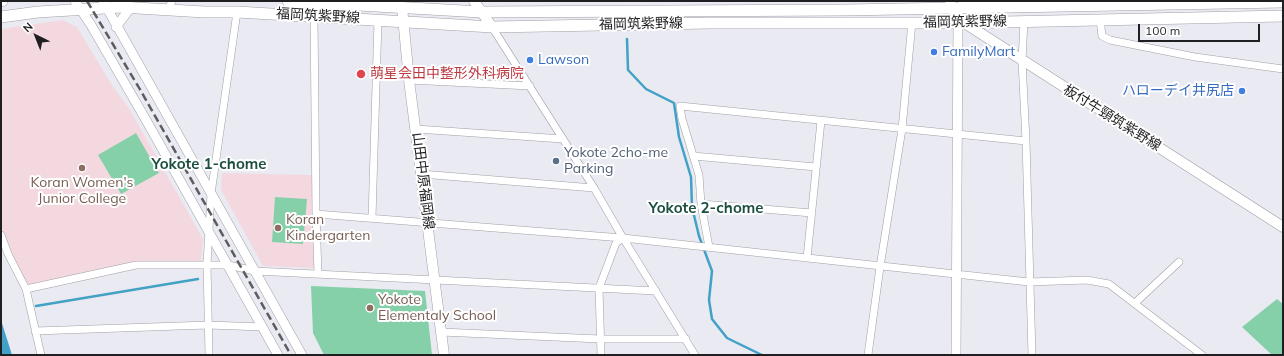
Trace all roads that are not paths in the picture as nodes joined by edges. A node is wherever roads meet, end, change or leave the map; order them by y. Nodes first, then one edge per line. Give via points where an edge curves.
1 (288, 1) edge
2 (474, 1) edge
3 (977, 1) edge
4 (306, 2) edge
5 (1283, 2) edge
6 (105, 4) edge
7 (951, 4) edge
8 (170, 5) edge
9 (914, 5) edge
10 (78, 6) edge
11 (782, 6) edge
12 (402, 7) junction
13 (131, 8) junction
14 (237, 12) junction
15 (481, 12) junction
16 (314, 16) junction
17 (1283, 16) edge
18 (1, 17) edge
19 (378, 20) junction
20 (402, 20) junction
21 (1100, 20) junction
22 (1024, 21) junction
23 (912, 22) junction
24 (960, 22) junction
25 (116, 27) junction
26 (492, 27) junction
27 (1022, 61) junction
28 (1283, 69) edge
29 (409, 80) junction
30 (530, 86) junction
31 (821, 121) junction
32 (416, 129) junction
33 (902, 129) junction
34 (957, 134) junction
35 (563, 140) junction
36 (1026, 141) junction
37 (693, 156) junction
38 (816, 167) junction
39 (421, 174) junction
40 (594, 188) junction
41 (211, 194) junction
42 (701, 204) junction
43 (812, 212) junction
44 (316, 214) junction
45 (372, 218) junction
46 (428, 224) junction
47 (1283, 227) edge
48 (209, 231) junction
49 (1, 235) edge
50 (622, 238) junction
51 (708, 247) junction
52 (807, 258) junction
53 (1180, 262) dead end
54 (207, 264) junction
55 (228, 265) junction
56 (880, 267) junction
57 (255, 271) junction
58 (318, 274) junction
59 (957, 276) junction
60 (434, 279) junction
61 (1029, 282) junction
62 (599, 288) junction
63 (26, 289) junction
64 (656, 291) junction
65 (1135, 303) junction
66 (208, 325) junction
67 (263, 327) junction
68 (35, 331) junction
69 (441, 332) junction
70 (600, 339) junction
71 (686, 339) junction
72 (1195, 349) junction
73 (42, 355) edge
74 (209, 355) edge
75 (278, 355) edge
76 (302, 355) edge
77 (444, 355) edge
78 (601, 355) edge
79 (695, 355) edge
80 (868, 355) edge
81 (956, 355) edge
82 (1032, 355) edge
83 (1189, 355) edge
84 (1202, 355) edge

1 - 4 main road, 福岡筑紫野線
2 - 15 main road
3 - 7 street
4 - 12 main road, 福岡筑紫野線
5 - 7 main road, 福岡筑紫野線
6 - 10 main road, 福岡筑紫野線
6 - 13 main road, 福岡筑紫野線
6 - 25 street
7 - 9 main road, 福岡筑紫野線
7 - 24 main road, 板付牛頸筑紫野線
8 - 13 main road, 福岡筑紫野線
8 - 14 main road, 福岡筑紫野線
9 - 11 main road, 福岡筑紫野線
10 - 18 main road, 福岡筑紫野線
10 - 48 street
11 - 15 main road, 福岡筑紫野線
12 - 15 main road, 福岡筑紫野線
12 - 20 main road, 山田中原福岡線
13 - 25 street
14 - 16 main road, 福岡筑紫野線
14 - 41 street
15 - 26 main road
16 - 19 main road, 福岡筑紫野線
16 - 44 street
17 - 21 main road, 福岡筑紫野線
19 - 20 main road, 福岡筑紫野線
19 - 45 street
20 - 26 main road, 福岡筑紫野線
20 - 29 main road, 山田中原福岡線
21 - 22 main road, 福岡筑紫野線
21 - 28 street via 1102,36 1110,40 1195,57
22 - 24 main road, 福岡筑紫野線
22 - 27 street
23 - 24 main road, 福岡筑紫野線
23 - 26 main road, 福岡筑紫野線
23 - 33 street
24 - 27 main road, 板付牛頸筑紫野線
24 - 34 street
25 - 41 street
26 - 30 street
27 - 36 street
27 - 47 main road, 板付牛頸筑紫野線
29 - 30 street
29 - 32 main road, 山田中原福岡線
30 - 35 street
31 - 33 street
31 - 37 street via 680,106
31 - 38 street
32 - 35 street
32 - 39 main road, 山田中原福岡線
33 - 34 street
33 - 56 street
34 - 36 street
34 - 59 street
35 - 40 street
36 - 61 street
37 - 38 street
37 - 42 street via 699,175
38 - 43 street
39 - 40 street
39 - 46 main road, 山田中原福岡線
40 - 50 street
41 - 48 street
41 - 57 street
42 - 43 street
42 - 51 street
43 - 52 street
44 - 45 street
44 - 58 street
45 - 46 street
46 - 50 street
46 - 60 main road, 山田中原福岡線
48 - 54 street
48 - 55 street
49 - 63 street
50 - 51 street
50 - 62 street via 616,243
50 - 64 street
51 - 52 street
52 - 56 street
53 - 65 street
54 - 55 street
54 - 63 street via 136,265
54 - 66 street
55 - 57 street
55 - 67 street
56 - 59 street
56 - 80 street
57 - 58 street
57 - 76 street
58 - 60 street
59 - 61 street
59 - 81 street
60 - 62 street
60 - 69 main road, 山田中原福岡線
61 - 65 street via 1087,280 1109,284
61 - 82 street
62 - 64 street
62 - 70 street
63 - 68 street
64 - 71 street
65 - 72 street
66 - 67 street
66 - 68 street
66 - 74 street
67 - 75 street
68 - 73 street
69 - 70 street
69 - 77 main road, 山田中原福岡線
70 - 71 street
70 - 78 street
71 - 79 street
72 - 83 street
72 - 84 street

